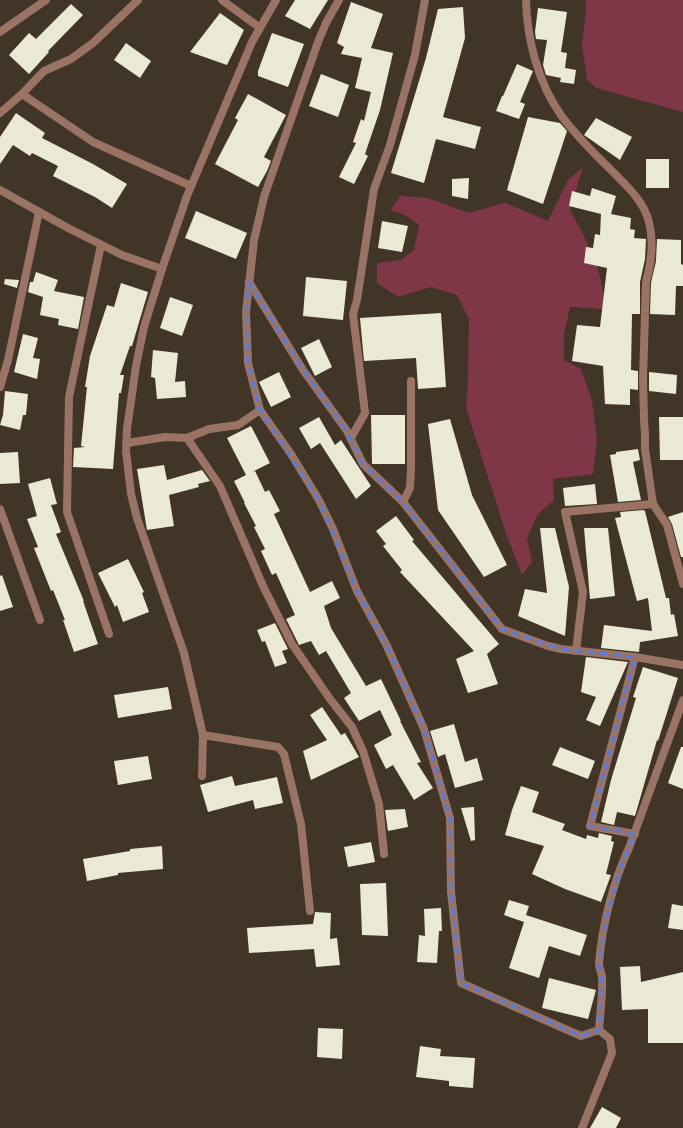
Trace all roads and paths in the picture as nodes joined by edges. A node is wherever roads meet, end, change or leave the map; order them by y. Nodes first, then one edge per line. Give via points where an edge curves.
1 (46, 0) edge
2 (138, 0) edge
3 (222, 0) edge
4 (276, 0) edge
5 (339, 0) edge
6 (425, 0) edge
7 (526, 0) edge
8 (260, 28) junction
9 (0, 32) edge
10 (22, 94) junction
11 (0, 113) edge
12 (191, 186) junction
13 (0, 190) edge
14 (39, 212) junction
15 (101, 245) junction
16 (162, 269) junction
17 (249, 282) junction
18 (411, 381) dead end
19 (0, 387) edge
20 (260, 410) junction
21 (188, 438) junction
22 (351, 438) junction
23 (127, 443) junction
24 (403, 502) junction
25 (653, 504) junction
26 (0, 509) edge
27 (683, 584) edge
28 (40, 620) dead end
29 (109, 634) dead end
30 (576, 651) junction
31 (635, 657) junction
32 (683, 665) edge
33 (683, 700) edge
34 (202, 735) junction
35 (202, 776) dead end
36 (634, 834) junction
37 (384, 854) dead end
38 (310, 912) dead end
39 (599, 1030) junction
40 (582, 1128) edge

1 - 9 street
2 - 10 street via 94,43 71,59 44,70
3 - 8 street
4 - 8 street
5 - 17 street via 318,42 264,197 254,240
6 - 22 street via 415,55 390,145 374,189 353,314 365,413
7 - 25 street via 535,57 551,100 579,137 636,198 649,222 651,250 646,282 643,401 645,449
8 - 12 street
10 - 11 street
10 - 12 street via 93,142
12 - 16 street
13 - 14 street
14 - 15 street
14 - 19 street
15 - 16 street
15 - 29 street via 69,397 67,512
16 - 23 street via 144,326 130,400
17 - 20 street via 246,312 248,363
17 - 22 street via 303,370
18 - 24 street via 410,488
20 - 21 street via 238,425 209,429
20 - 39 street via 319,500 357,591 386,644 424,729 450,818 451,892 461,983 581,1036
21 - 23 street via 165,437
21 - 37 street via 220,486 262,586 292,644 352,727 363,751 379,804
22 - 24 street via 363,464
23 - 34 street via 129,481 137,518 184,653
24 - 30 street via 502,629 548,646
25 - 27 street via 667,525
25 - 30 street via 565,512 583,592
26 - 28 street
30 - 31 street
31 - 32 street
31 - 36 street via 590,826
33 - 36 street
34 - 35 street
34 - 38 street via 278,747 284,754 301,824
36 - 39 street via 622,864 606,920 599,966 602,977
39 - 40 street via 610,1039 612,1054

